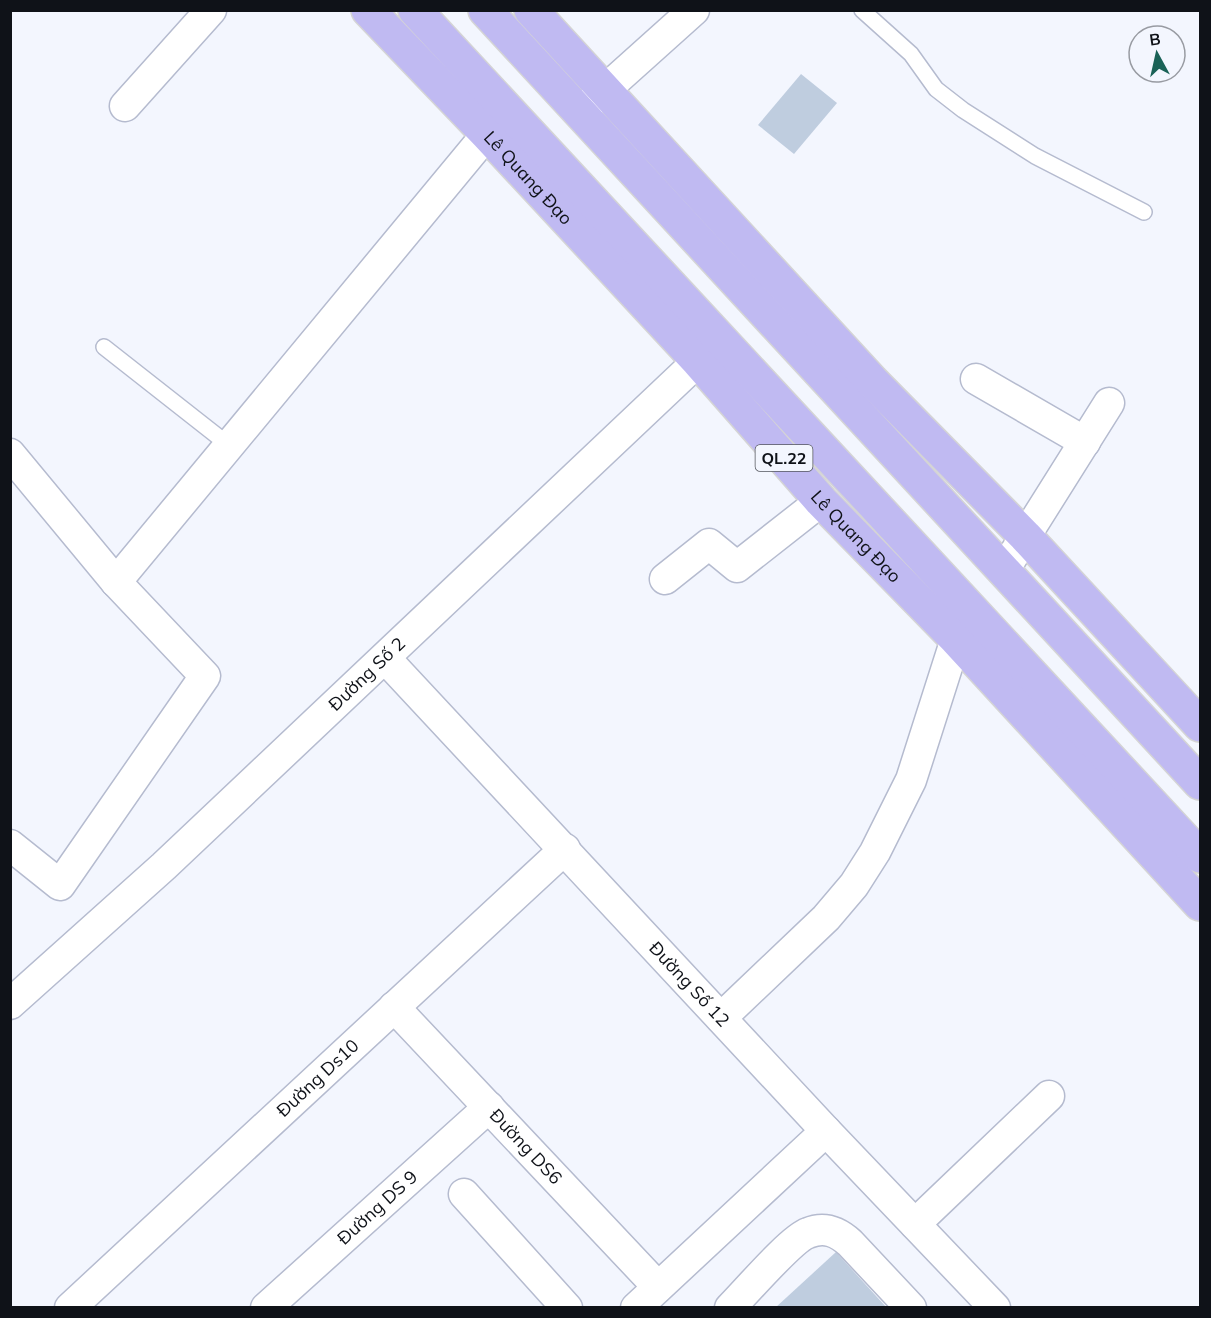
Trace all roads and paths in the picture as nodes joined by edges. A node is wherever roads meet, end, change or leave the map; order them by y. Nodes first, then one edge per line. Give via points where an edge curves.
1 (211, 10) edge
2 (368, 10) edge
3 (415, 10) edge
4 (485, 10) edge
5 (531, 10) edge
6 (694, 10) edge
7 (862, 10) edge
8 (604, 90) junction
9 (125, 106) dead end
10 (580, 112) junction
11 (487, 134) junction
12 (1144, 212) dead end
13 (104, 347) dead end
14 (709, 350) junction
15 (976, 380) dead end
16 (1109, 403) dead end
17 (1085, 442) junction
18 (230, 446) junction
19 (10, 454) edge
20 (821, 501) junction
21 (1025, 536) junction
22 (1004, 570) junction
23 (665, 579) dead end
24 (116, 582) junction
25 (956, 639) junction
26 (386, 658) junction
27 (1200, 725) edge
28 (1200, 783) edge
29 (10, 845) edge
30 (565, 849) junction
31 (1200, 856) edge
32 (1200, 904) edge
33 (10, 1004) edge
34 (394, 1007) junction
35 (721, 1018) junction
36 (1049, 1096) dead end
37 (489, 1107) junction
38 (826, 1131) junction
39 (464, 1194) dead end
40 (915, 1224) junction
41 (658, 1287) junction
42 (70, 1308) edge
43 (266, 1308) edge
44 (567, 1308) edge
45 (636, 1308) edge
46 (730, 1308) edge
47 (911, 1308) edge
48 (995, 1308) edge

1 - 9 street
2 - 11 highway, Lê Quang Đạo / QL.22
3 - 14 highway, Lê Quang Đạo / QL.22
4 - 10 highway
5 - 8 highway
6 - 8 street
7 - 12 lane via 905,48 929,81 954,103 1035,156
8 - 10 street
8 - 21 highway via 872,381
10 - 22 highway
11 - 14 highway, Lê Quang Đạo / QL.22
11 - 18 street
13 - 18 lane
14 - 20 highway, Lê Quang Đạo / QL.22
14 - 26 street, Đường Số 2
14 - 31 highway, Lê Quang Đạo / QL.22
15 - 17 street
16 - 17 street
17 - 21 street
18 - 24 street
19 - 24 street
20 - 23 street via 737,567 709,544
20 - 25 highway, Lê Quang Đạo / QL.22
21 - 22 street
21 - 27 highway
22 - 28 highway
24 - 29 street via 205,676 60,885
25 - 32 highway, Lê Quang Đạo / QL.22
25 - 35 street via 910,780 860,877 826,918
26 - 30 street, Đường Số 12
26 - 33 street, Đường Số 2
30 - 34 street, Đường Ds10
30 - 35 street, Đường Số 12
34 - 37 street, Đường DS6
34 - 42 street, Đường Ds10
35 - 38 street, Đường Số 12
36 - 40 street
37 - 41 street, Đường DS6
37 - 43 street, Đường DS 9
38 - 40 street, Đường Số 12
38 - 41 street
39 - 44 street
40 - 48 street, Đường Số 12
41 - 45 street
46 - 47 street via 800,1236 820,1230 841,1235

